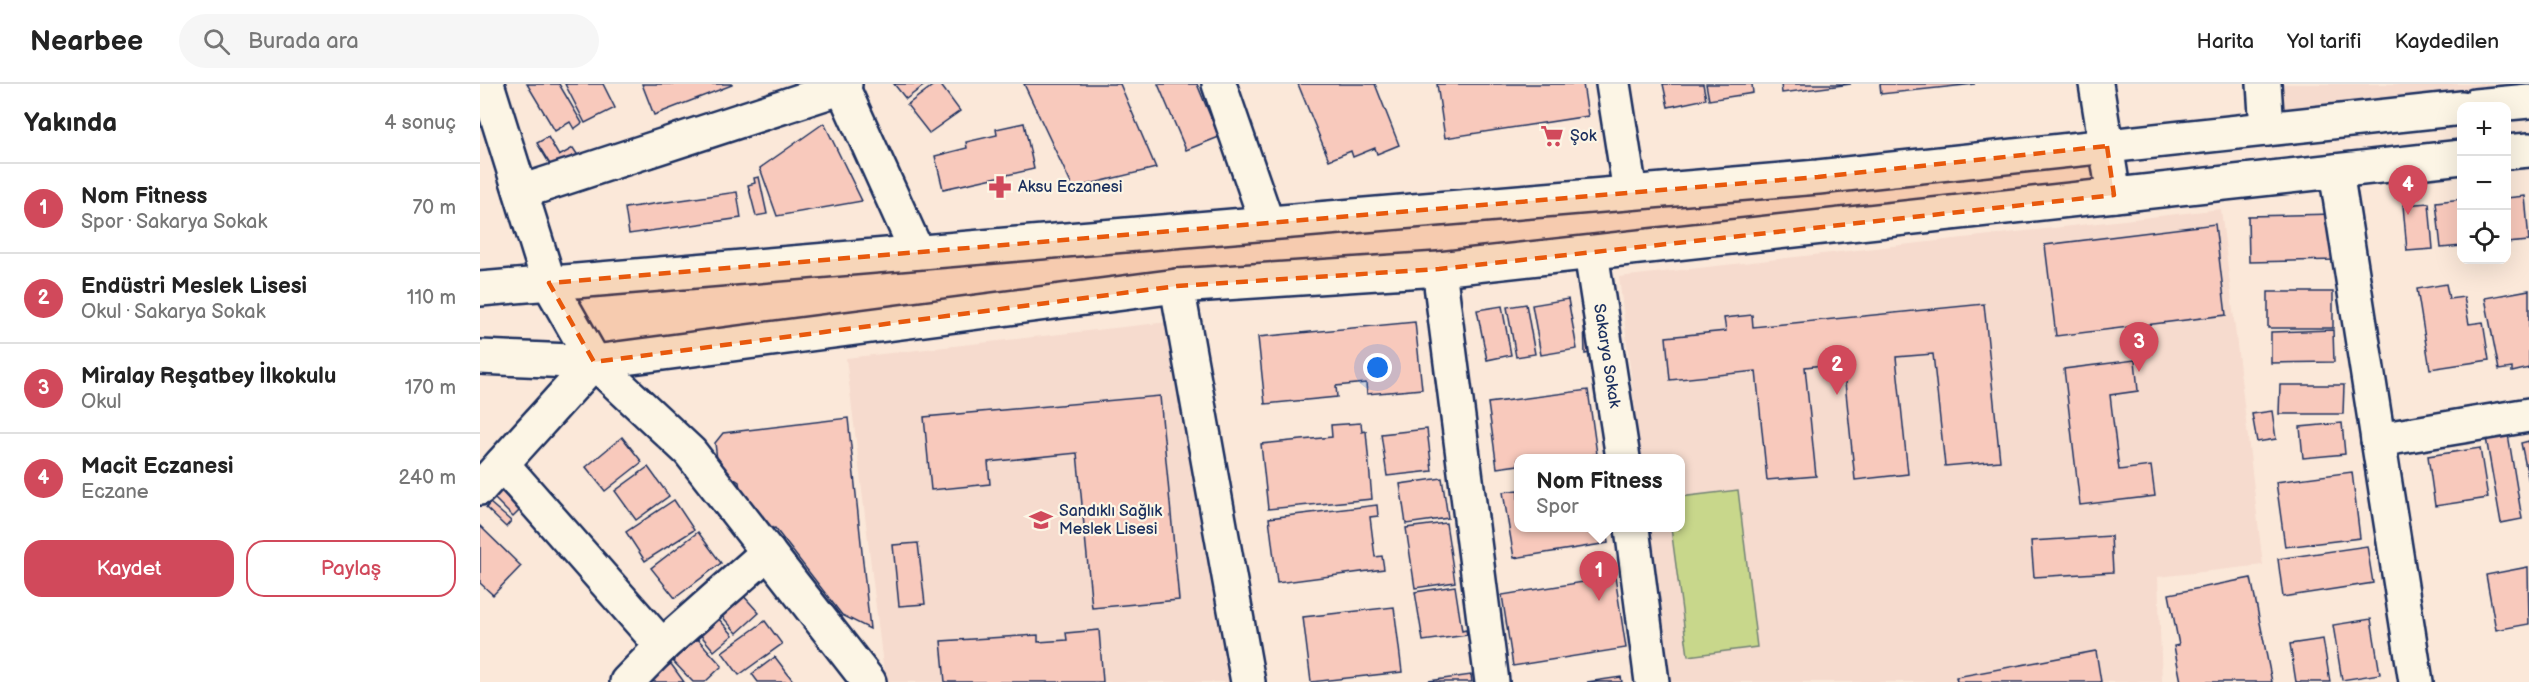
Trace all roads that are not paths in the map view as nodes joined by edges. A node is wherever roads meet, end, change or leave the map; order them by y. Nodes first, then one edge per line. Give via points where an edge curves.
1 (487, 84) edge
2 (1219, 84) edge
3 (1613, 84) edge
4 (2096, 84) edge
5 (2264, 84) edge
6 (843, 85) edge
7 (2529, 101) edge
8 (2511, 103) edge
9 (2457, 109) edge
10 (2267, 129) junction
11 (2107, 146) junction
12 (2529, 150) edge
13 (2511, 152) edge
14 (2457, 158) edge
15 (2336, 171) junction
16 (521, 192) junction
17 (1630, 192) junction
18 (2114, 195) junction
19 (1267, 223) junction
20 (917, 252) junction
21 (1591, 253) junction
22 (1439, 269) junction
23 (549, 283) junction
24 (1177, 286) junction
25 (480, 289) edge
26 (480, 357) edge
27 (594, 362) junction
28 (2529, 415) edge
29 (2378, 440) junction
30 (1622, 454) edge
31 (502, 464) junction
32 (480, 488) edge
33 (1633, 532) edge
34 (768, 552) junction
35 (662, 646) junction
36 (627, 682) edge
37 (869, 682) edge
38 (1248, 682) edge
39 (1492, 682) edge
40 (1652, 682) edge
41 (2416, 682) edge

1 - 16 street
2 - 19 street
3 - 17 street
4 - 11 street
5 - 10 street
6 - 16 street
6 - 20 street
7 - 8 street
9 - 10 street
10 - 11 street
11 - 17 street via 1818,177
11 - 18 street
12 - 13 street
14 - 15 street
15 - 18 street
15 - 29 street
16 - 23 street
17 - 19 street
18 - 21 street
19 - 20 street
20 - 23 street
21 - 22 street
21 - 30 street, Sakarya Sokak
22 - 24 street
22 - 39 street
23 - 25 street
23 - 27 street
24 - 27 street
24 - 38 street
26 - 27 street
27 - 31 street
27 - 34 street via 690,452
28 - 29 street
29 - 41 street
31 - 32 street
31 - 35 street
33 - 40 street
34 - 35 street
34 - 37 street
35 - 36 street

